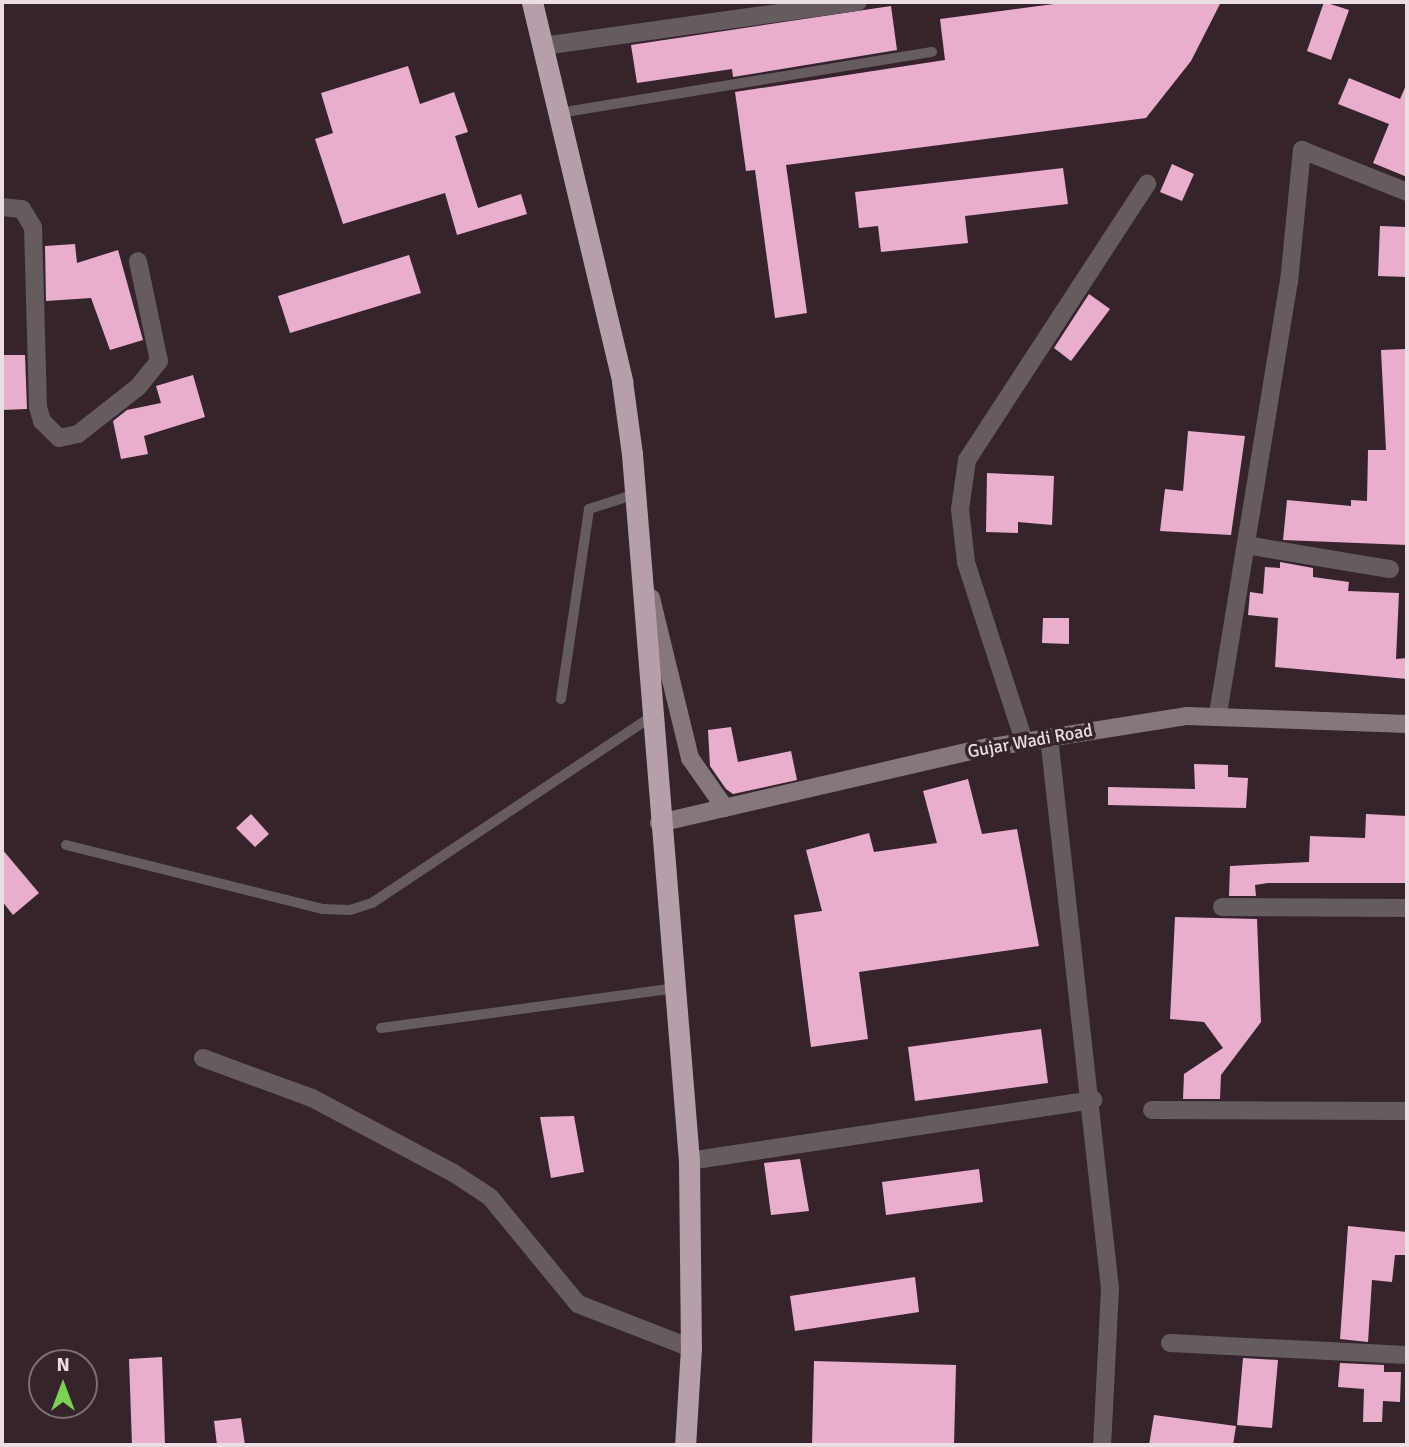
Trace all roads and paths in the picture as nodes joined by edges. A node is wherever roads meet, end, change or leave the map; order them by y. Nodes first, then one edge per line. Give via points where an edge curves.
1 (532, 2) edge
2 (858, 2) edge
3 (543, 46) junction
4 (932, 52) dead end
5 (559, 113) junction
6 (1147, 184) dead end
7 (1407, 192) edge
8 (2, 206) edge
9 (138, 261) dead end
10 (636, 494) junction
11 (1246, 545) junction
12 (642, 561) junction
13 (1390, 569) dead end
14 (561, 699) dead end
15 (1218, 714) junction
16 (652, 716) junction
17 (1407, 724) edge
18 (1049, 737) junction
19 (1024, 741) junction
20 (725, 808) junction
21 (659, 823) junction
22 (66, 845) dead end
23 (1222, 907) dead end
24 (1407, 908) edge
25 (677, 988) junction
26 (381, 1028) dead end
27 (203, 1058) dead end
28 (1093, 1100) junction
29 (1152, 1111) dead end
30 (1407, 1111) edge
31 (689, 1161) junction
32 (1170, 1343) dead end
33 (691, 1348) junction
34 (1407, 1355) edge
35 (685, 1445) edge
36 (1102, 1445) edge

1 - 3 highway
2 - 3 street
3 - 5 highway
4 - 5 lane
5 - 10 highway via 622,381
6 - 19 street via 967,460 960,509 966,562
7 - 11 street via 1302,150 1289,282
8 - 9 street via 22,209 33,227 38,407 41,421 58,438 78,434 138,387 159,361
10 - 12 highway
10 - 14 lane via 589,509
11 - 13 street
11 - 15 street
12 - 16 highway
12 - 20 street via 690,758
15 - 17 street, Gujar Wadi Road
15 - 18 street, Gujar Wadi Road
16 - 21 highway
16 - 22 lane via 372,903 350,910 323,909
18 - 19 street, Gujar Wadi Road
18 - 28 street
19 - 20 street, Gujar Wadi Road
20 - 21 street, Gujar Wadi Road
21 - 25 highway
23 - 24 street
25 - 26 lane
25 - 31 highway
27 - 33 street via 335,1109 452,1172 490,1196 578,1304
28 - 31 street
28 - 36 street via 1110,1289
29 - 30 street
31 - 33 highway
32 - 34 street
33 - 35 highway

